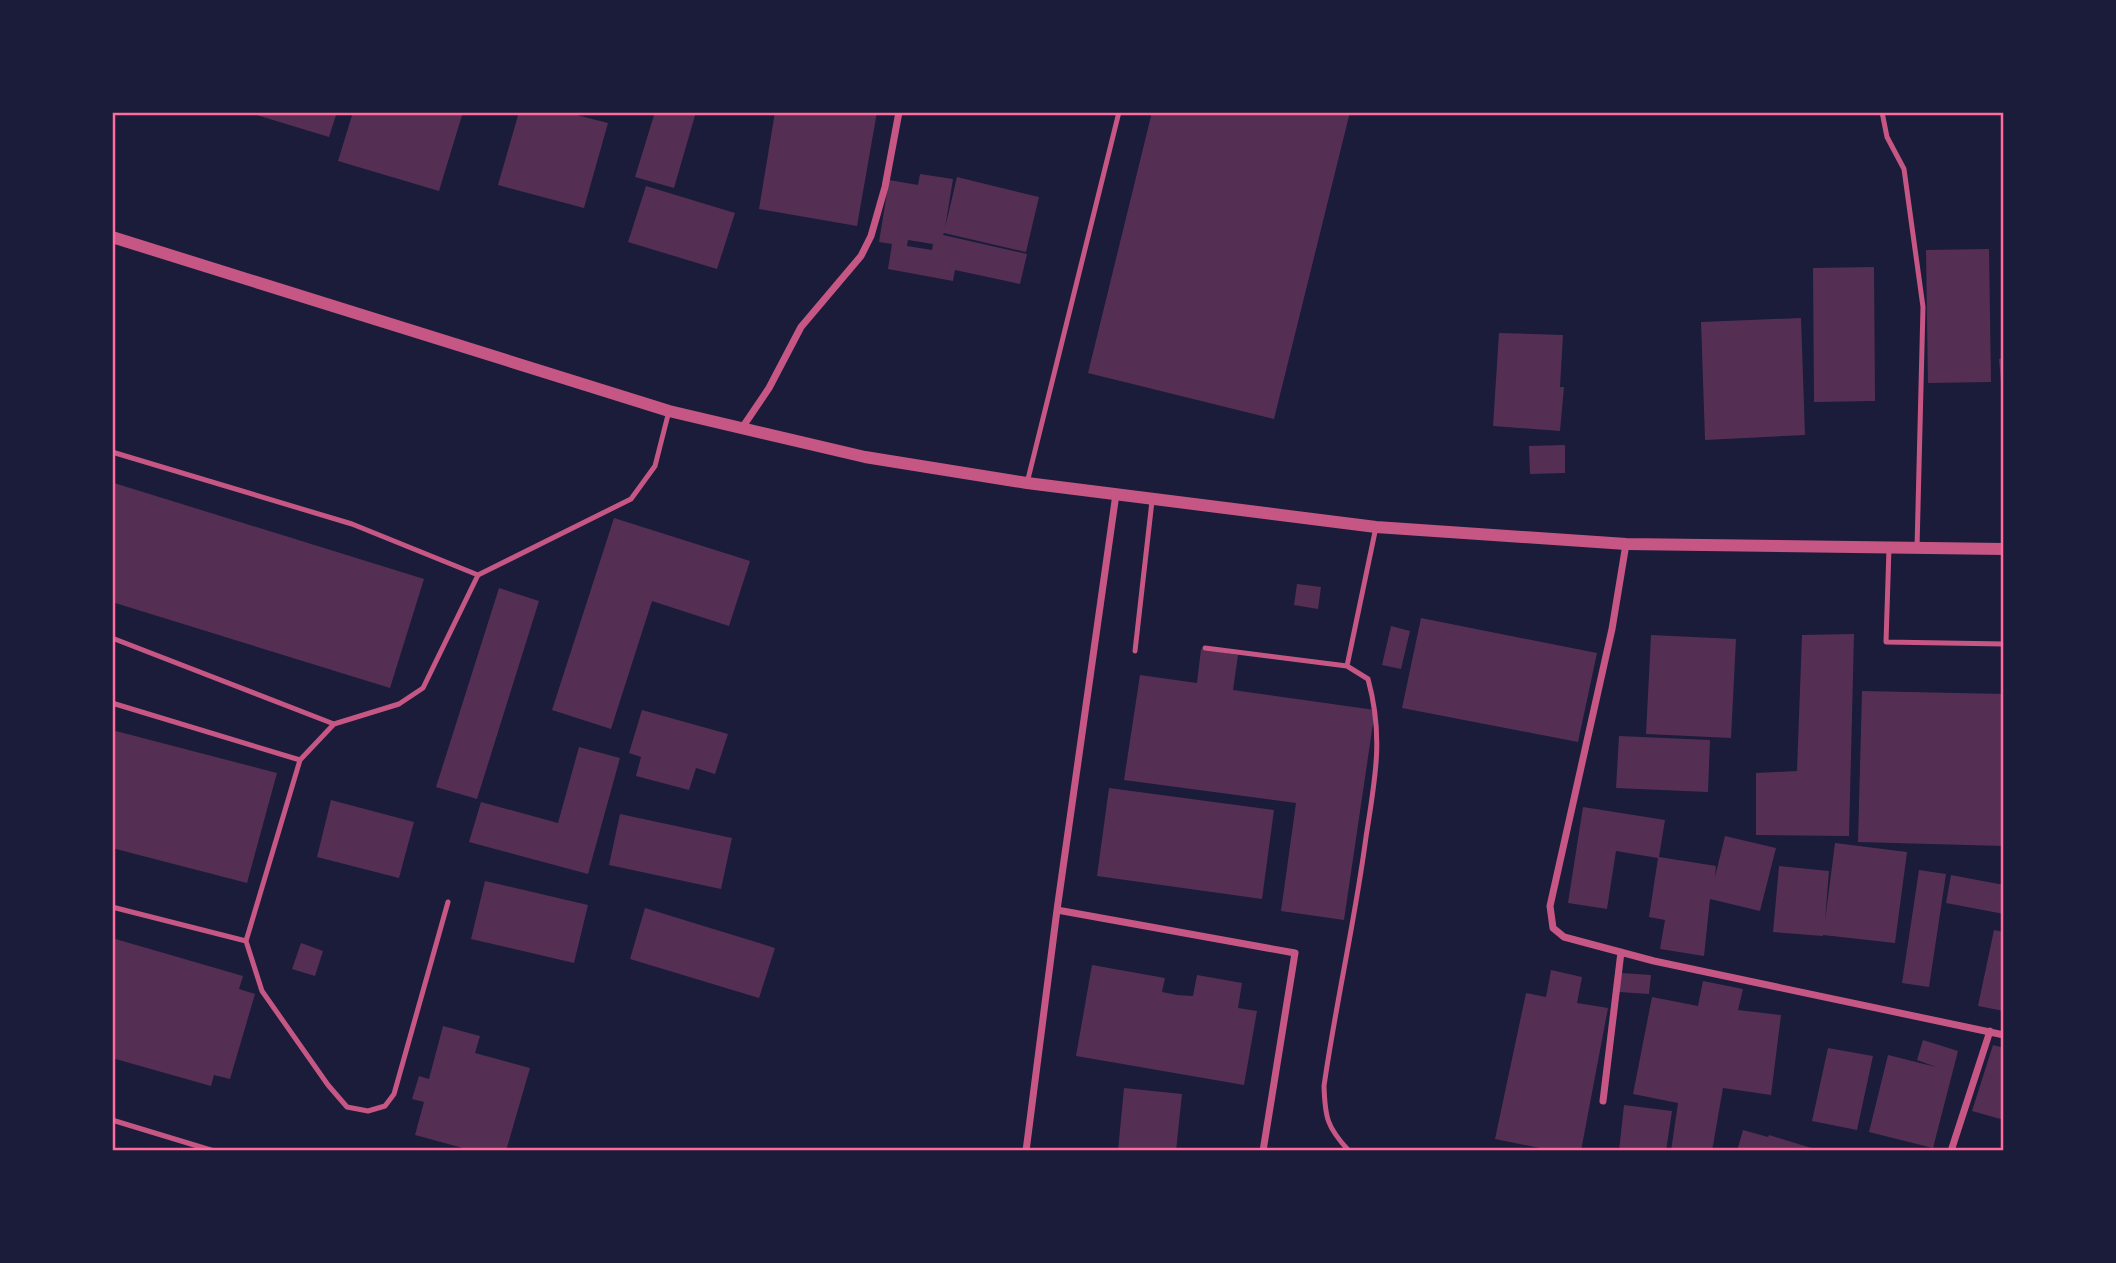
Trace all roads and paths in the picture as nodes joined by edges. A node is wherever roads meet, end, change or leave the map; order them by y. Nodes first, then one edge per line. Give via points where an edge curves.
1 (899, 112) edge
2 (1119, 112) edge
3 (1882, 112) edge
4 (112, 237) edge
5 (669, 411) junction
6 (741, 429) junction
7 (112, 452) edge
8 (1027, 483) junction
9 (1116, 494) junction
10 (1153, 499) junction
11 (1376, 527) junction
12 (1626, 544) junction
13 (1889, 548) junction
14 (1917, 548) junction
15 (2004, 549) edge
16 (478, 575) junction
17 (112, 638) edge
18 (2004, 644) edge
19 (1205, 649) dead end
20 (1135, 651) dead end
21 (1348, 666) junction
22 (112, 703) edge
23 (334, 724) junction
24 (300, 760) junction
25 (448, 902) dead end
26 (112, 907) edge
27 (1057, 910) junction
28 (246, 941) junction
29 (1621, 952) junction
30 (1990, 1031) junction
31 (2004, 1035) edge
32 (1603, 1101) dead end
33 (112, 1120) edge
34 (214, 1151) edge
35 (1027, 1151) edge
36 (1263, 1151) edge
37 (1349, 1151) edge
38 (1951, 1151) edge

1 - 6 street via 886,187 871,236 861,256 801,327
2 - 8 lane
3 - 14 lane via 1887,137 1904,169 1923,307
4 - 5 street
5 - 6 street
5 - 16 lane via 655,466 631,499
6 - 8 street via 865,457
7 - 16 lane via 352,524
8 - 9 street
9 - 10 street
9 - 27 street
10 - 11 street
10 - 20 lane
11 - 12 street
11 - 21 lane
12 - 13 street
12 - 29 street via 1612,629 1550,905 1558,934
13 - 14 street
13 - 18 lane via 1886,642
14 - 15 street
16 - 23 lane via 424,688 399,704
17 - 23 lane
19 - 21 lane
21 - 37 lane via 1368,679 1379,749 1324,1086 1332,1132
22 - 24 lane
23 - 24 lane
24 - 28 lane
25 - 28 lane via 394,1094 385,1105 368,1111 347,1107 328,1085 262,991
26 - 28 lane
27 - 35 street
27 - 36 street via 1295,953
29 - 30 street
29 - 32 street
30 - 31 street
30 - 38 street
33 - 34 lane

